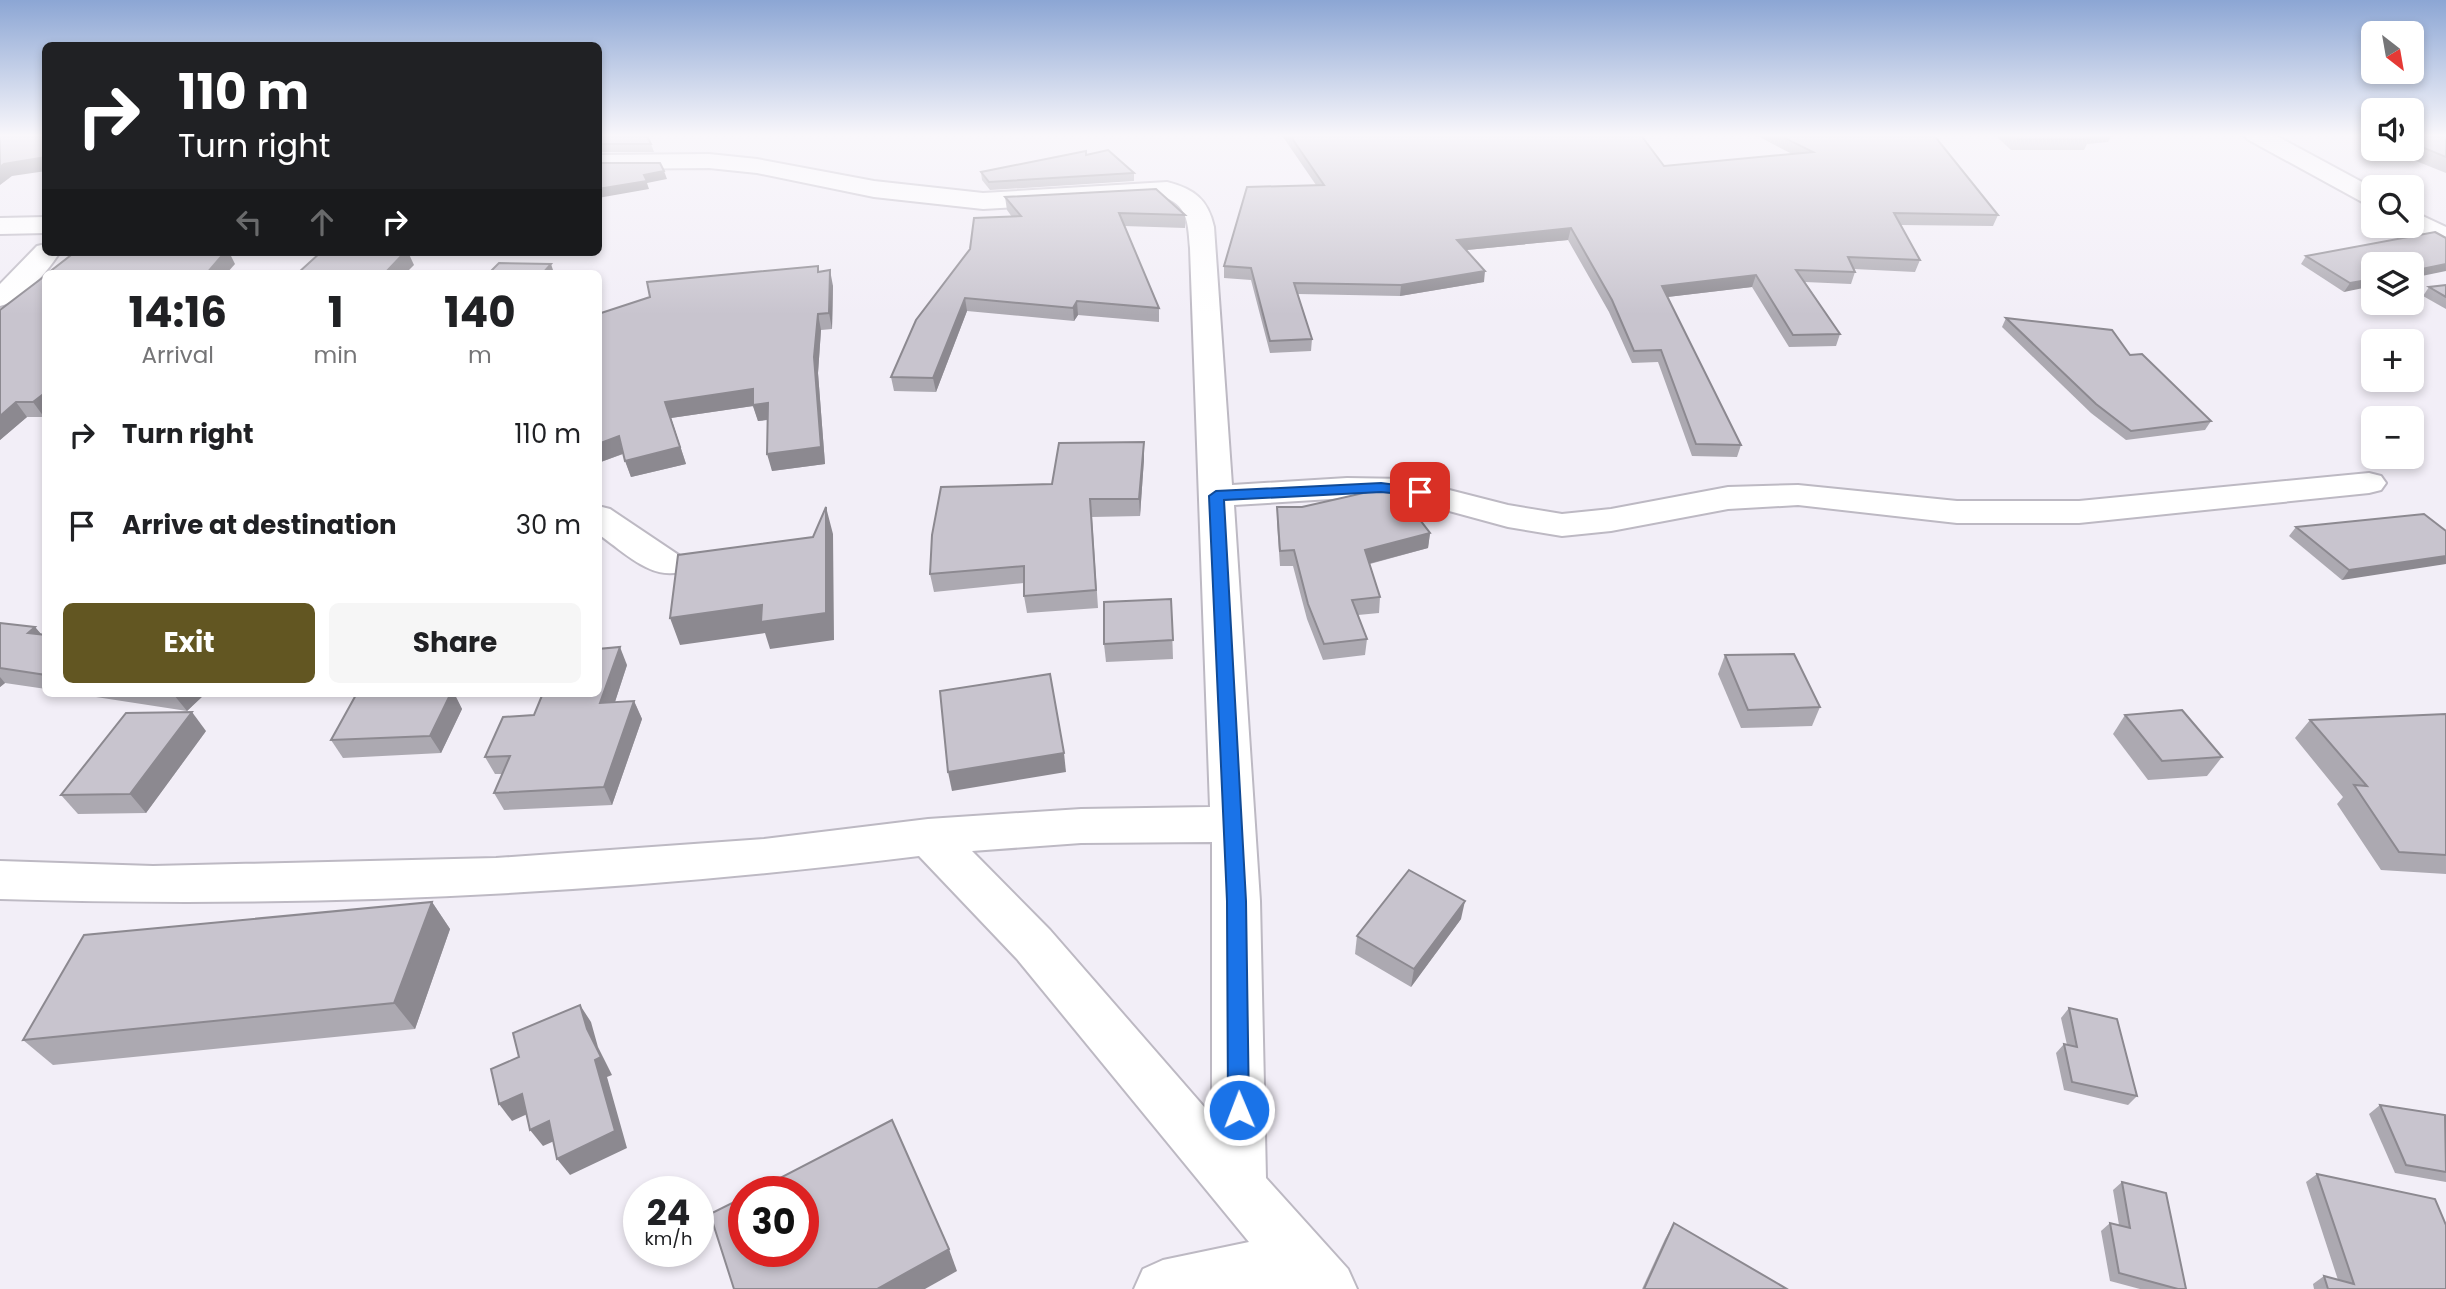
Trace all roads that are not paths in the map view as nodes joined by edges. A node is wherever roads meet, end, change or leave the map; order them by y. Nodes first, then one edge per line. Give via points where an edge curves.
1 (921, 194) edge
2 (1098, 194) edge
3 (1185, 194) edge
4 (42, 225) edge
5 (0, 226) edge
6 (2424, 226) edge
7 (2446, 239) edge
8 (43, 256) edge
9 (9, 290) edge
10 (42, 295) edge
11 (2369, 483) dead end
12 (1216, 496) junction
13 (602, 520) edge
14 (667, 564) dead end
15 (1233, 824) junction
16 (928, 837) junction
17 (0, 880) edge
18 (1239, 1188) junction
19 (1314, 1274) edge
20 (1163, 1289) edge

1 - 2 street via 983,201
3 - 12 street via 1193,201 1202,229
4 - 5 street
6 - 7 street
8 - 9 street
9 - 10 street
11 - 12 street via 2079,512 1957,512 1798,495 1728,498 1611,520 1562,524 1508,516 1406,489
12 - 15 street
13 - 14 street
15 - 16 street via 1081,826
15 - 18 street
16 - 17 street via 764,856 496,877 153,884
16 - 18 street via 973,878 1066,981
18 - 19 street
19 - 20 street

